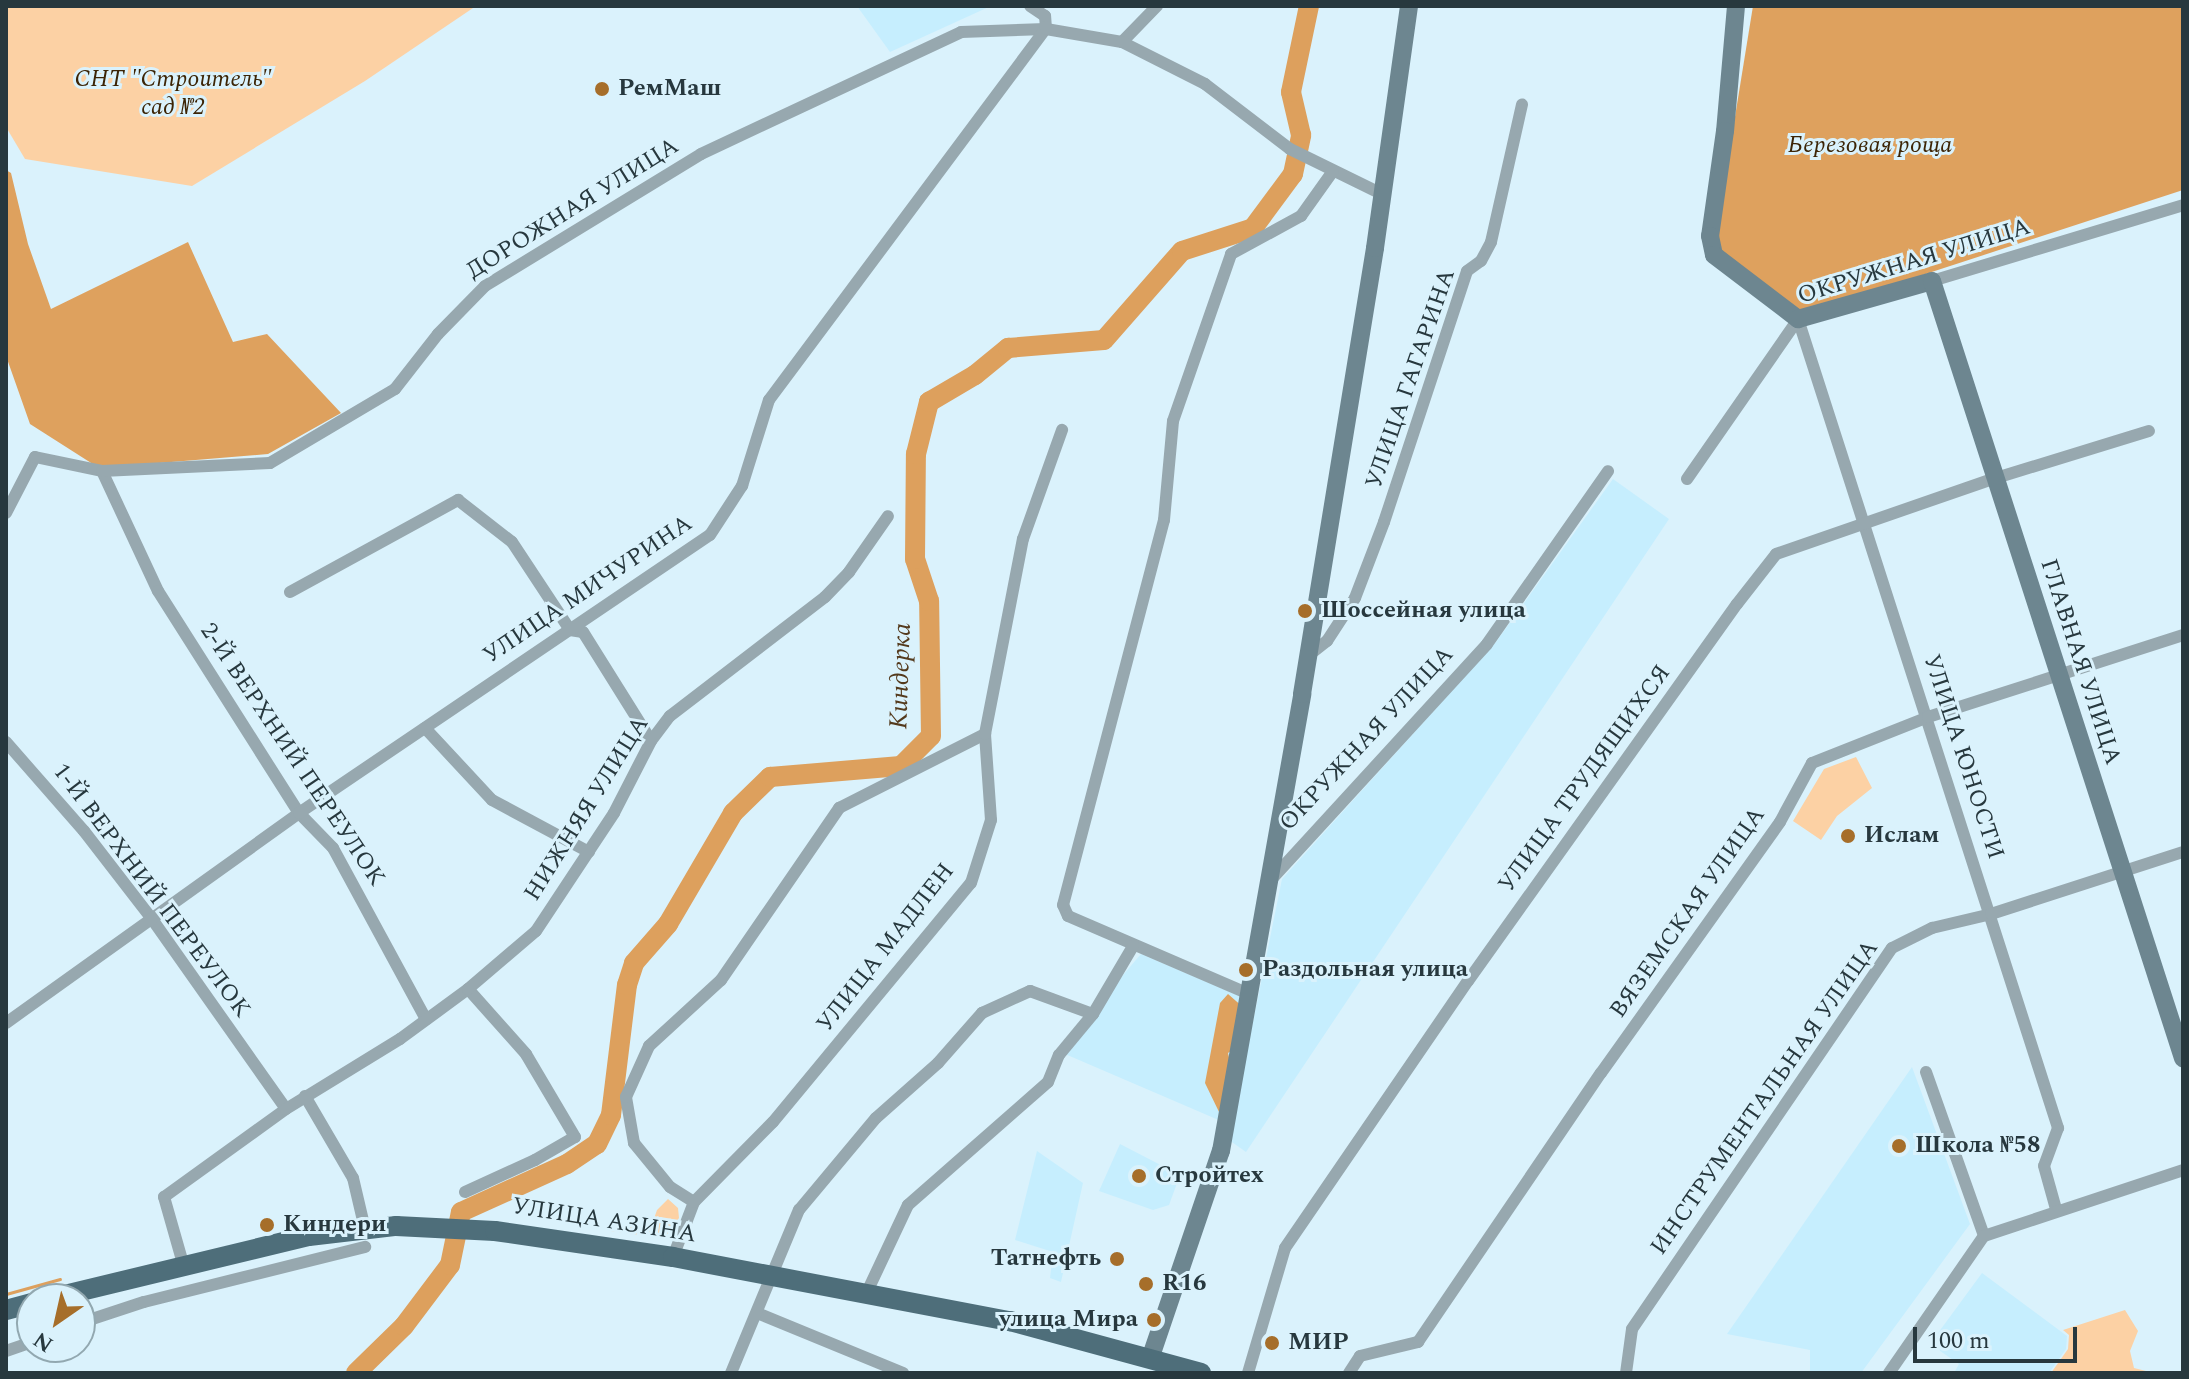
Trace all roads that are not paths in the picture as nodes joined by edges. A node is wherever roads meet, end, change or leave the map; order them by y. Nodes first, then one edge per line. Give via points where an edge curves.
1 (1030, 6) edge
2 (1157, 6) edge
3 (1409, 6) edge
4 (1736, 6) edge
5 (1046, 29) junction
6 (1122, 42) junction
7 (1522, 104) dead end
8 (1333, 171) junction
9 (1380, 193) junction
10 (2183, 205) edge
11 (1932, 281) junction
12 (1798, 319) junction
13 (1062, 430) dead end
14 (2149, 431) dead end
15 (102, 471) junction
16 (1608, 471) dead end
17 (1996, 478) junction
18 (1687, 479) dead end
19 (6, 513) edge
20 (888, 516) dead end
21 (1865, 523) junction
22 (290, 592) dead end
23 (1315, 617) junction
24 (1345, 618) junction
25 (570, 630) junction
26 (2183, 635) edge
27 (1309, 655) junction
28 (2058, 674) junction
29 (1928, 717) junction
30 (425, 728) junction
31 (985, 734) junction
32 (651, 741) junction
33 (6, 742) edge
34 (299, 813) junction
35 (589, 852) junction
36 (2183, 852) edge
37 (2121, 871) junction
38 (1269, 881) junction
39 (1991, 914) junction
40 (152, 919) junction
41 (1133, 946) junction
42 (468, 989) junction
43 (1249, 994) junction
44 (1093, 1014) junction
45 (426, 1019) junction
46 (6, 1023) edge
47 (2183, 1058) edge
48 (1926, 1072) dead end
49 (305, 1096) junction
50 (286, 1109) junction
51 (2183, 1170) edge
52 (465, 1192) dead end
53 (694, 1202) junction
54 (2056, 1209) junction
55 (1984, 1236) junction
56 (365, 1238) junction
57 (673, 1257) junction
58 (184, 1267) junction
59 (771, 1274) junction
60 (96, 1288) edge
61 (867, 1292) junction
62 (757, 1313) junction
63 (96, 1318) edge
64 (1147, 1366) edge
65 (873, 1367) edge
66 (731, 1373) edge
67 (903, 1373) edge
68 (1201, 1373) edge
69 (1248, 1373) edge
70 (1349, 1373) edge
71 (1626, 1373) edge
72 (1889, 1373) edge

1 - 5 street via 1045,16
2 - 6 street
3 - 9 street
4 - 12 street via 1710,236 1714,255
5 - 6 street, ДОРОЖНАЯ УЛИЦА
5 - 15 street, ДОРОЖНАЯ УЛИЦА via 961,32 701,154 485,286 395,389 270,463
5 - 25 street, УЛИЦА МИЧУРИНА via 769,400 742,486 710,535
6 - 8 street, ДОРОЖНАЯ УЛИЦА via 1205,84 1290,149
7 - 24 street, УЛИЦА ГАГАРИНА via 1491,242 1481,261 1467,271 1384,522
8 - 9 street, ДОРОЖНАЯ УЛИЦА
8 - 41 street via 1301,216 1231,254 1173,421 1164,520 1063,905 1068,916
9 - 23 street
10 - 11 street, ОКРУЖНАЯ УЛИЦА
11 - 12 street, ОКРУЖНАЯ УЛИЦА
11 - 17 street, ГЛАВНАЯ УЛИЦА
12 - 18 street, ОКРУЖНАЯ УЛИЦА
12 - 21 street, УЛИЦА ЮНОСТИ
13 - 31 street, УЛИЦА МАДЛЕН via 1023,539
14 - 17 street, УЛИЦА ТРУДЯЩИХСЯ
15 - 19 street, ДОРОЖНАЯ УЛИЦА via 35,457
15 - 34 street, 2-Й ВЕРХНИЙ ПЕРЕУЛОК via 158,591
16 - 38 street, ОКРУЖНАЯ УЛИЦА via 1487,644
17 - 21 street, УЛИЦА ТРУДЯЩИХСЯ
17 - 28 street, ГЛАВНАЯ УЛИЦА
20 - 32 street, НИЖНЯЯ УЛИЦА via 825,597 670,716
21 - 29 street, УЛИЦА ЮНОСТИ
21 - 69 street, УЛИЦА ТРУДЯЩИХСЯ via 1776,554 1750,587 1285,1248
22 - 25 street via 458,500 512,542
23 - 24 street via 1331,622
23 - 27 street
24 - 27 street, УЛИЦА ГАГАРИНА
25 - 30 street, УЛИЦА МИЧУРИНА
25 - 32 street via 583,632
26 - 28 street, ВЯЗЕМСКАЯ УЛИЦА
27 - 38 street
28 - 29 street, ВЯЗЕМСКАЯ УЛИЦА
28 - 37 street, ГЛАВНАЯ УЛИЦА
29 - 39 street, УЛИЦА ЮНОСТИ
29 - 70 street, ВЯЗЕМСКАЯ УЛИЦА via 1812,763 1780,822 1418,1342 1360,1356
30 - 34 street, УЛИЦА МИЧУРИНА
30 - 35 street via 492,800
31 - 53 street, УЛИЦА МАДЛЕН via 991,820 971,883 773,1122
31 - 53 street via 839,808 721,980 649,1046 626,1097 634,1143 670,1187
32 - 35 street, НИЖНЯЯ УЛИЦА
33 - 40 street, 1-Й ВЕРХНИЙ ПЕРЕУЛОК
34 - 40 street, УЛИЦА МИЧУРИНА
34 - 45 street, 2-Й ВЕРХНИЙ ПЕРЕУЛОК via 333,848
35 - 42 street, НИЖНЯЯ УЛИЦА via 536,931
36 - 37 street, ИНСТРУМЕНТАЛЬНАЯ УЛИЦА
37 - 39 street, ИНСТРУМЕНТАЛЬНАЯ УЛИЦА
37 - 47 street, ГЛАВНАЯ УЛИЦА
38 - 43 street
39 - 54 street, УЛИЦА ЮНОСТИ via 2058,1128 2044,1166
39 - 71 street, ИНСТРУМЕНТАЛЬНАЯ УЛИЦА via 1932,928 1892,948 1632,1329
40 - 46 street, УЛИЦА МИЧУРИНА
40 - 50 street, 1-Й ВЕРХНИЙ ПЕРЕУЛОК
41 - 43 street
41 - 44 street
42 - 45 street, НИЖНЯЯ УЛИЦА
42 - 52 street via 526,1054 575,1137
43 - 64 street via 1221,1151
44 - 59 street via 1030,991 982,1013 938,1063 876,1118 799,1210
44 - 61 street via 1059,1055 1048,1082 908,1205
45 - 49 street, НИЖНЯЯ УЛИЦА
48 - 55 street
49 - 50 street, НИЖНЯЯ УЛИЦА
49 - 56 street via 353,1178
50 - 58 street, НИЖНЯЯ УЛИЦА via 164,1197
51 - 54 street
53 - 57 street, УЛИЦА МАДЛЕН
54 - 55 street
55 - 72 street
56 - 57 main road, УЛИЦА АЗИНА via 396,1226 495,1231
56 - 58 main road, УЛИЦА АЗИНА via 281,1242
56 - 63 street
57 - 59 main road, УЛИЦА АЗИНА
58 - 60 main road, УЛИЦА АЗИНА
59 - 61 main road, УЛИЦА АЗИНА
59 - 62 street
61 - 64 main road, УЛИЦА АЗИНА via 1010,1321
62 - 65 street
62 - 66 street
64 - 68 main road
65 - 67 street

